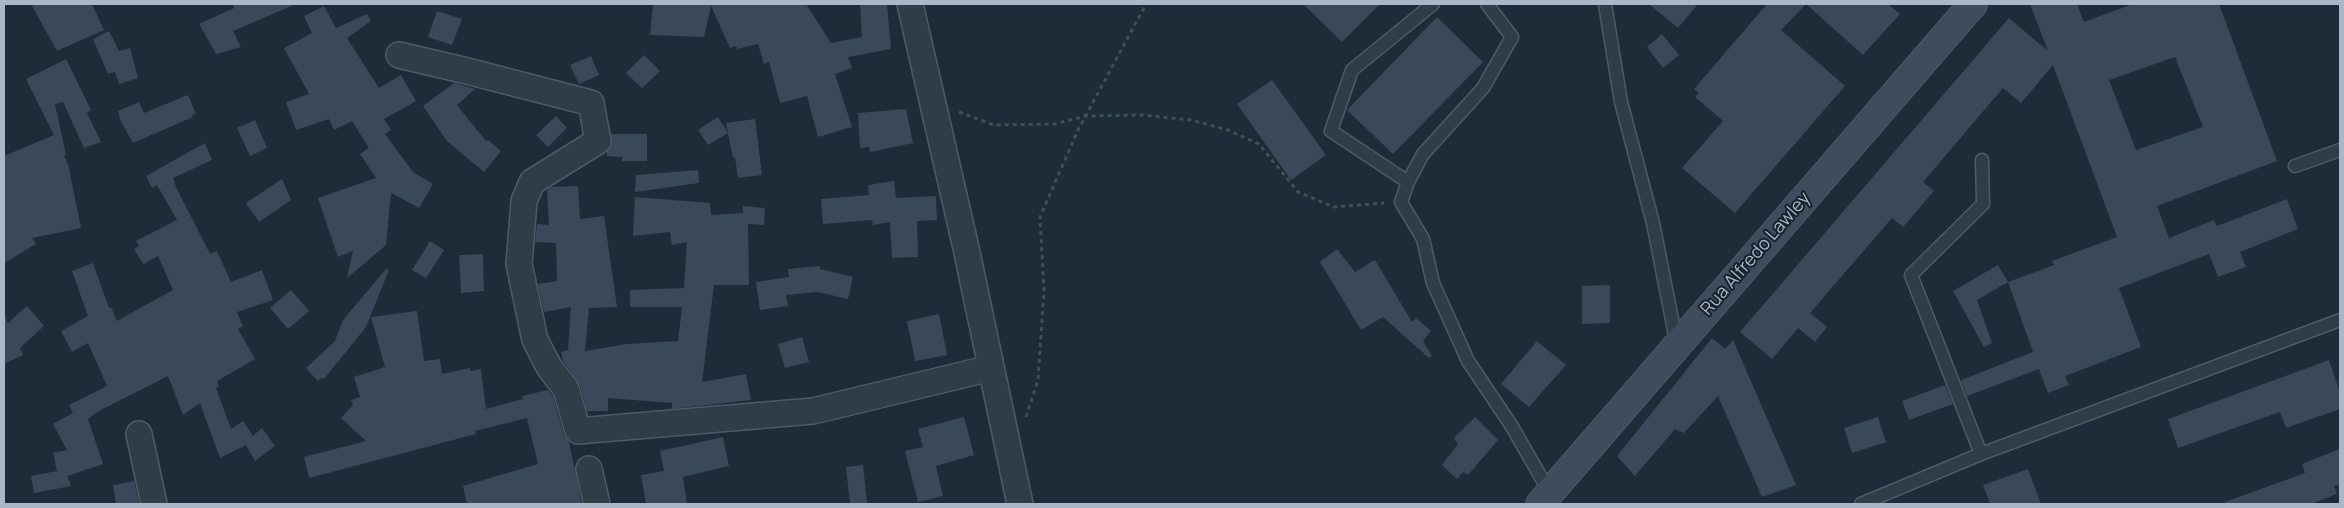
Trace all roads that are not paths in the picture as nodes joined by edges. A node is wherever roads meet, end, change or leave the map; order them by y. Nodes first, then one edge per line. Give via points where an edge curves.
1 (910, 4) edge
2 (1434, 4) edge
3 (1487, 4) edge
4 (1605, 4) edge
5 (1973, 4) edge
6 (399, 56) dead end
7 (2340, 150) edge
8 (1982, 160) dead end
9 (2295, 166) dead end
10 (1408, 182) junction
11 (2340, 320) edge
12 (1677, 345) junction
13 (991, 368) junction
14 (138, 434) dead end
15 (1981, 454) junction
16 (589, 469) dead end
17 (1545, 498) edge
18 (154, 504) edge
19 (597, 504) edge
20 (1020, 504) edge
21 (1861, 504) edge

1 - 13 street
2 - 10 lane via 1352,70 1331,130
3 - 10 lane via 1512,37 1483,88 1423,154
4 - 12 lane via 1621,102 1653,223
5 - 12 main road, Rua Alfredo Lawley
6 - 13 street via 591,103 598,141 532,182 524,202 519,264 535,340 566,389 578,431 813,411
7 - 9 lane
8 - 15 lane via 1983,204 1910,275
10 - 17 lane via 1401,202 1423,239 1433,283 1468,361 1511,425
11 - 15 lane
12 - 17 main road, Rua Alfredo Lawley
13 - 20 street
14 - 18 street
15 - 21 lane
16 - 19 street

